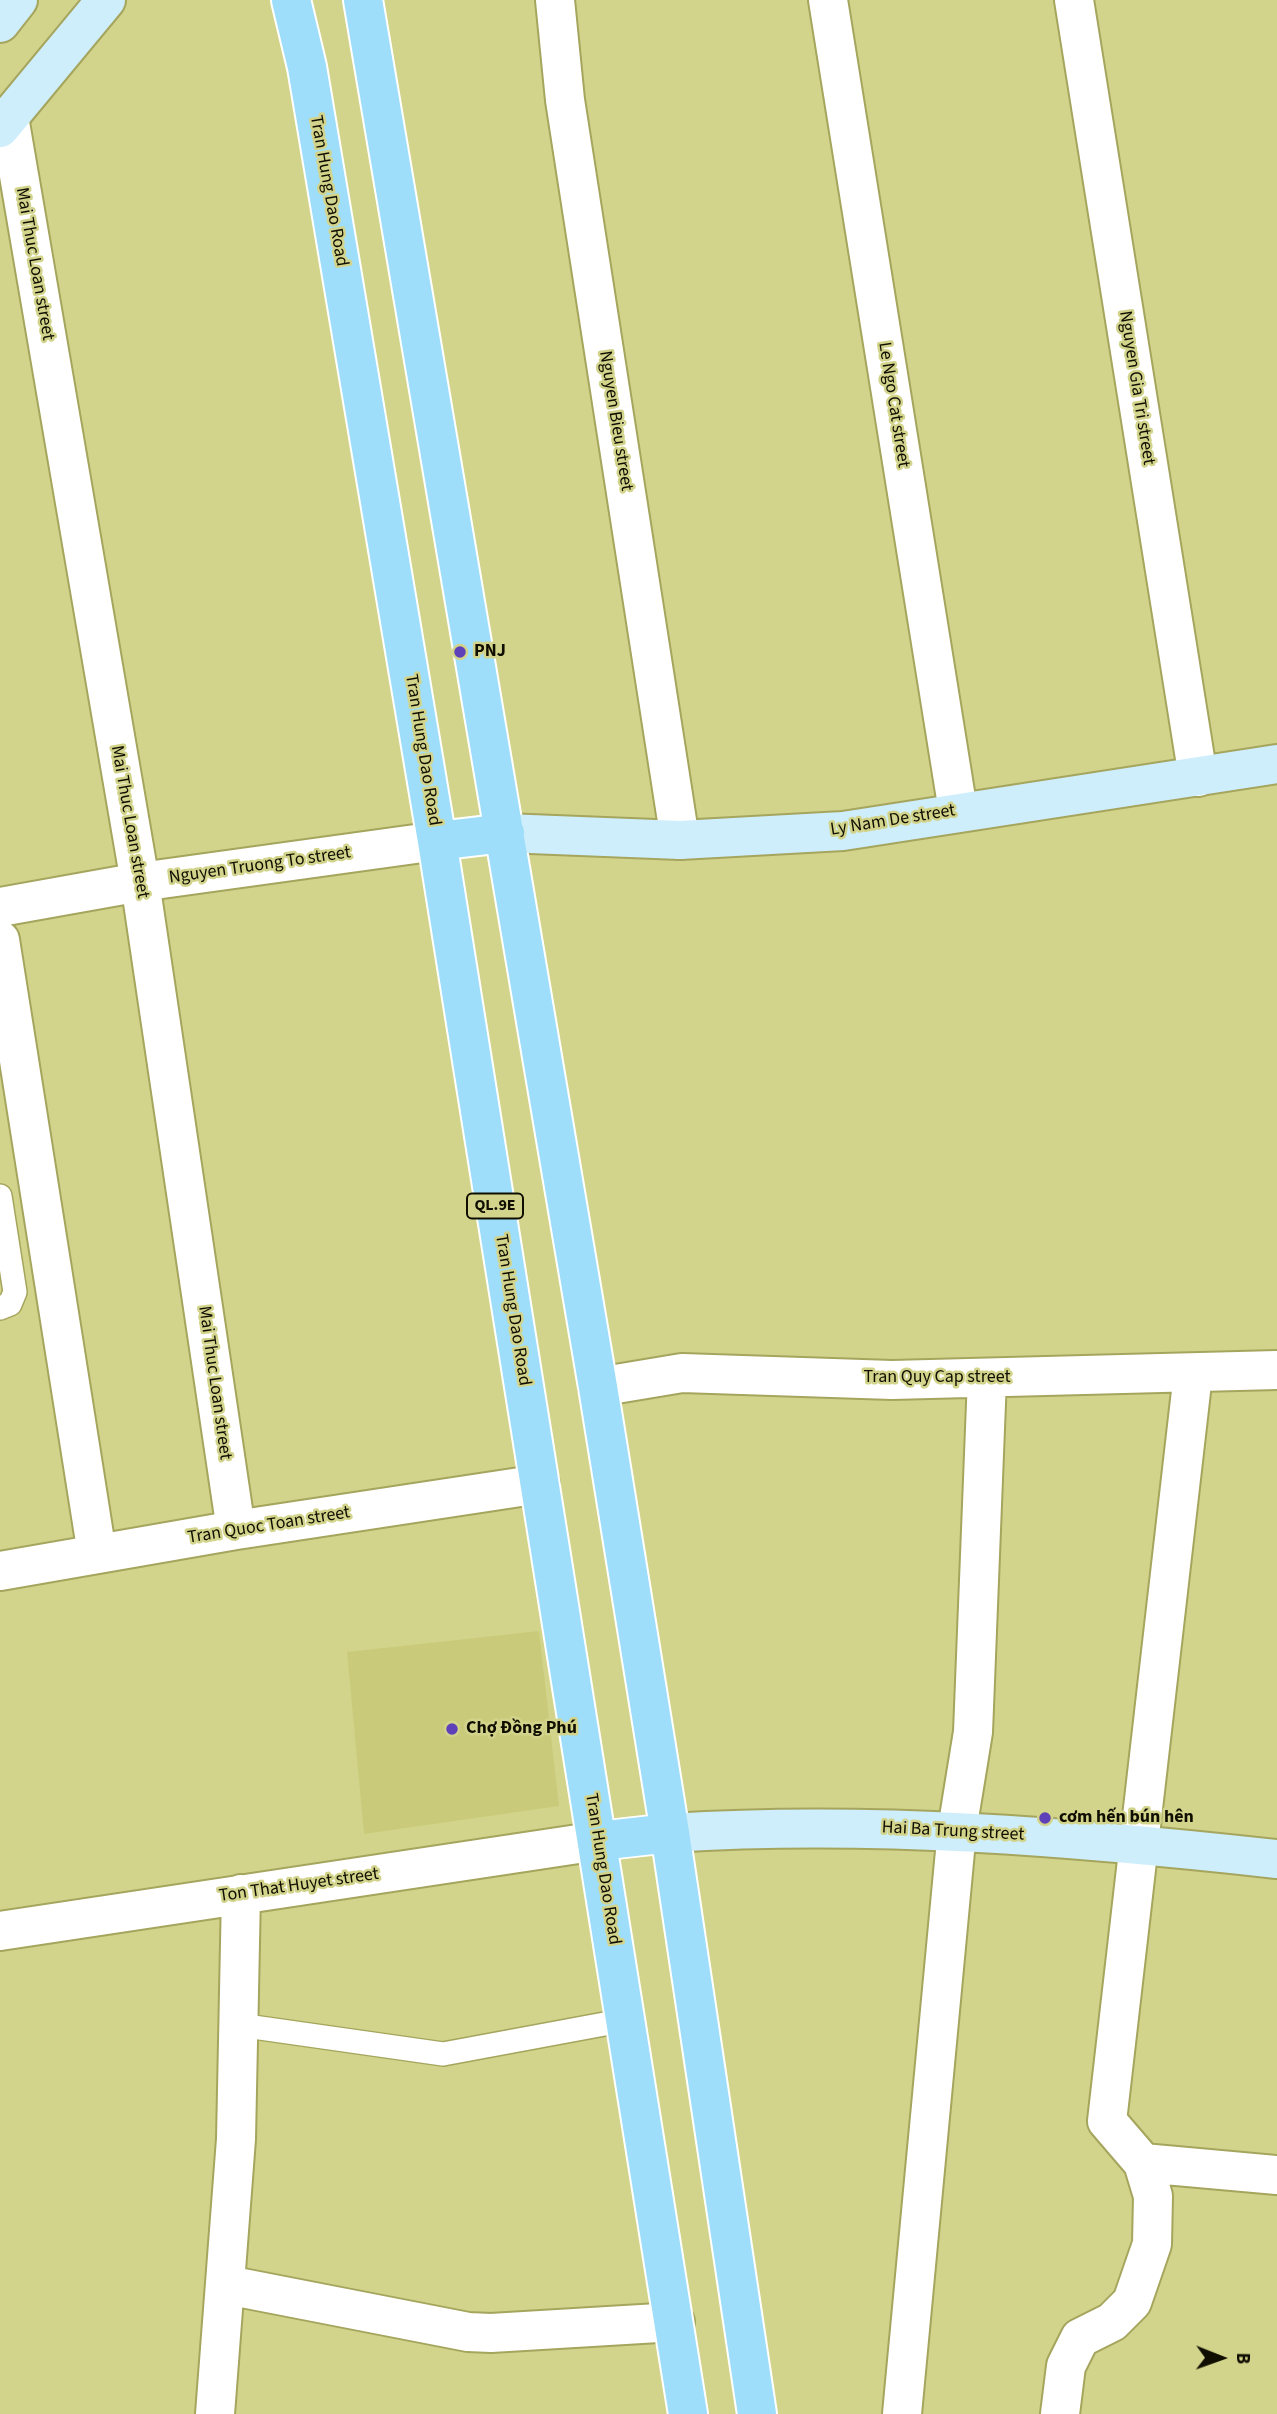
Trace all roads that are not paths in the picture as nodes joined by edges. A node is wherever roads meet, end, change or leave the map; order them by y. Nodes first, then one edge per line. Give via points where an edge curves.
1 (18, 0) edge
2 (106, 0) edge
3 (291, 0) edge
4 (363, 0) edge
5 (555, 0) edge
6 (828, 0) edge
7 (1074, 0) edge
8 (0, 23) edge
9 (4, 122) edge
10 (1277, 764) edge
11 (1198, 777) junction
12 (958, 811) junction
13 (505, 833) junction
14 (680, 840) junction
15 (437, 841) junction
16 (140, 883) junction
17 (0, 908) edge
18 (0, 940) edge
19 (0, 1196) edge
20 (0, 1308) edge
21 (1277, 1370) edge
22 (1193, 1374) junction
23 (987, 1378) junction
24 (598, 1387) junction
25 (540, 1485) junction
26 (236, 1530) junction
27 (97, 1554) junction
28 (0, 1571) edge
29 (957, 1830) junction
30 (670, 1833) junction
31 (598, 1841) junction
32 (1138, 1844) junction
33 (1277, 1858) edge
34 (241, 1894) junction
35 (0, 1931) edge
36 (626, 2020) junction
37 (239, 2025) junction
38 (1143, 2164) junction
39 (1277, 2175) edge
40 (227, 2286) junction
41 (676, 2322) junction
42 (215, 2414) edge
43 (688, 2414) edge
44 (757, 2414) edge
45 (902, 2414) edge
46 (1059, 2414) edge

1 - 8 street
2 - 9 street
3 - 15 main road, Tran Hung Dao Road / QL.9E via 309,81
4 - 13 main road
5 - 14 street, Nguyen Bieu street via 565,100
6 - 12 street, Le Ngo Cat street
7 - 11 street, Nguyen Gia Tri street
9 - 16 street, Mai Thuc Loan street
10 - 11 street, Ly Nam De street
11 - 12 street, Ly Nam De street
12 - 14 street, Ly Nam De street via 843,831
13 - 14 street, Ly Nam De street
13 - 15 main road
13 - 24 main road
15 - 16 street, Nguyen Truong To street
15 - 25 main road, Tran Hung Dao Road / QL.9E
16 - 17 street, Nguyen Truong To street
16 - 26 street, Mai Thuc Loan street
18 - 27 street
19 - 20 lane via 15,1292 10,1304
21 - 22 street, Tran Quy Cap street
22 - 23 street, Tran Quy Cap street
22 - 32 street
23 - 24 street, Tran Quy Cap street via 892,1380 682,1373
23 - 29 street via 973,1732
24 - 30 main road
25 - 26 street, Tran Quoc Toan street
25 - 31 main road, Tran Hung Dao Road / QL.9E
26 - 27 street, Tran Quoc Toan street
27 - 28 street, Tran Quoc Toan street
29 - 30 street, Hai Ba Trung street via 770,1827
29 - 32 street, Hai Ba Trung street
29 - 45 street
30 - 31 main road
30 - 44 main road
31 - 34 street, Ton That Huyet street
31 - 36 main road, Tran Hung Dao Road / QL.9E
32 - 33 street, Hai Ba Trung street
32 - 38 street via 1107,2121
34 - 35 street, Ton That Huyet street
34 - 37 street
36 - 37 lane via 443,2054
36 - 41 main road, Tran Hung Dao Road / QL.9E
37 - 40 street
38 - 39 street
38 - 46 street via 1153,2196 1152,2244 1132,2302 1112,2322 1080,2338 1066,2366
40 - 41 street via 468,2332
40 - 42 street
41 - 43 main road, Tran Hung Dao Road / QL.9E

